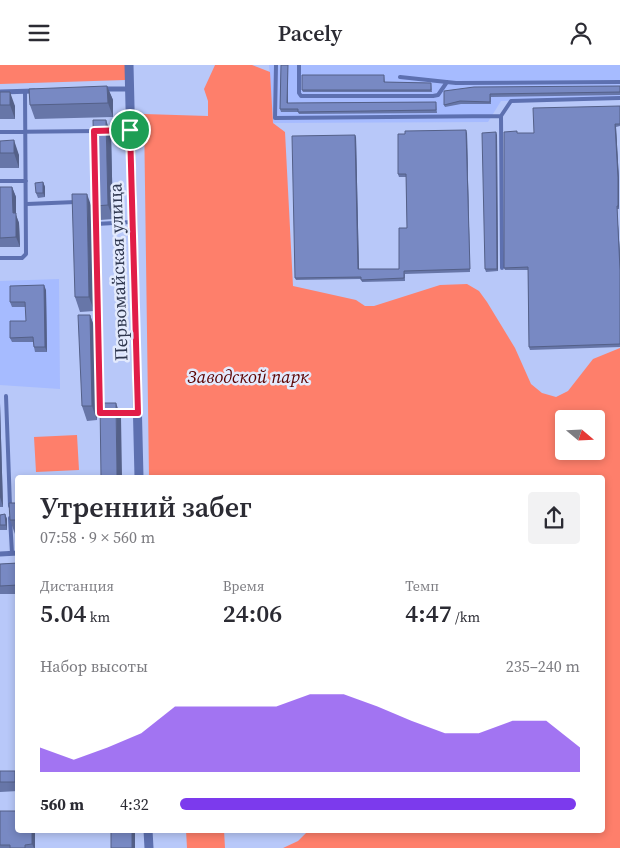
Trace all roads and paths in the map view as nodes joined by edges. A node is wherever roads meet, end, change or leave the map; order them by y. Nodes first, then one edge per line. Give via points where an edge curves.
1 (129, 65) edge
2 (276, 65) edge
3 (299, 65) edge
4 (400, 77) dead end
5 (620, 82) edge
6 (447, 83) junction
7 (101, 89) edge
8 (129, 89) junction
9 (25, 91) junction
10 (44, 91) edge
11 (0, 92) edge
12 (620, 98) edge
13 (502, 116) junction
14 (130, 130) junction
15 (94, 131) junction
16 (0, 132) edge
17 (25, 132) junction
18 (94, 139) edge
19 (0, 181) edge
20 (26, 181) junction
21 (86, 202) edge
22 (96, 202) edge
23 (27, 204) junction
24 (133, 222) junction
25 (96, 224) junction
26 (0, 258) edge
27 (502, 268) edge
28 (98, 318) junction
29 (90, 319) edge
30 (6, 396) dead end
31 (100, 413) edge
32 (108, 413) edge
33 (138, 413) junction
34 (140, 475) edge
35 (15, 553) edge
36 (0, 554) edge
37 (148, 833) edge
38 (149, 848) edge

1 - 8 street, Первомайская улица
2 - 13 lane via 275,118
3 - 6 lane via 299,93 302,96 433,96 438,95
4 - 6 lane
5 - 6 lane
7 - 8 street
8 - 14 street, Первомайская улица
9 - 10 street
9 - 11 street
9 - 17 lane
12 - 13 lane via 510,101
13 - 27 lane
14 - 15 lane
14 - 24 street, Первомайская улица
15 - 17 lane
15 - 18 lane
16 - 17 lane
17 - 20 lane
19 - 20 lane
20 - 23 lane
21 - 23 lane
22 - 25 lane
23 - 26 lane via 26,254 22,258
24 - 25 lane
24 - 33 street, Первомайская улица
25 - 28 lane
28 - 29 lane
28 - 31 lane
30 - 35 lane
32 - 33 lane
33 - 34 street, Первомайская улица
35 - 36 street
37 - 38 street

